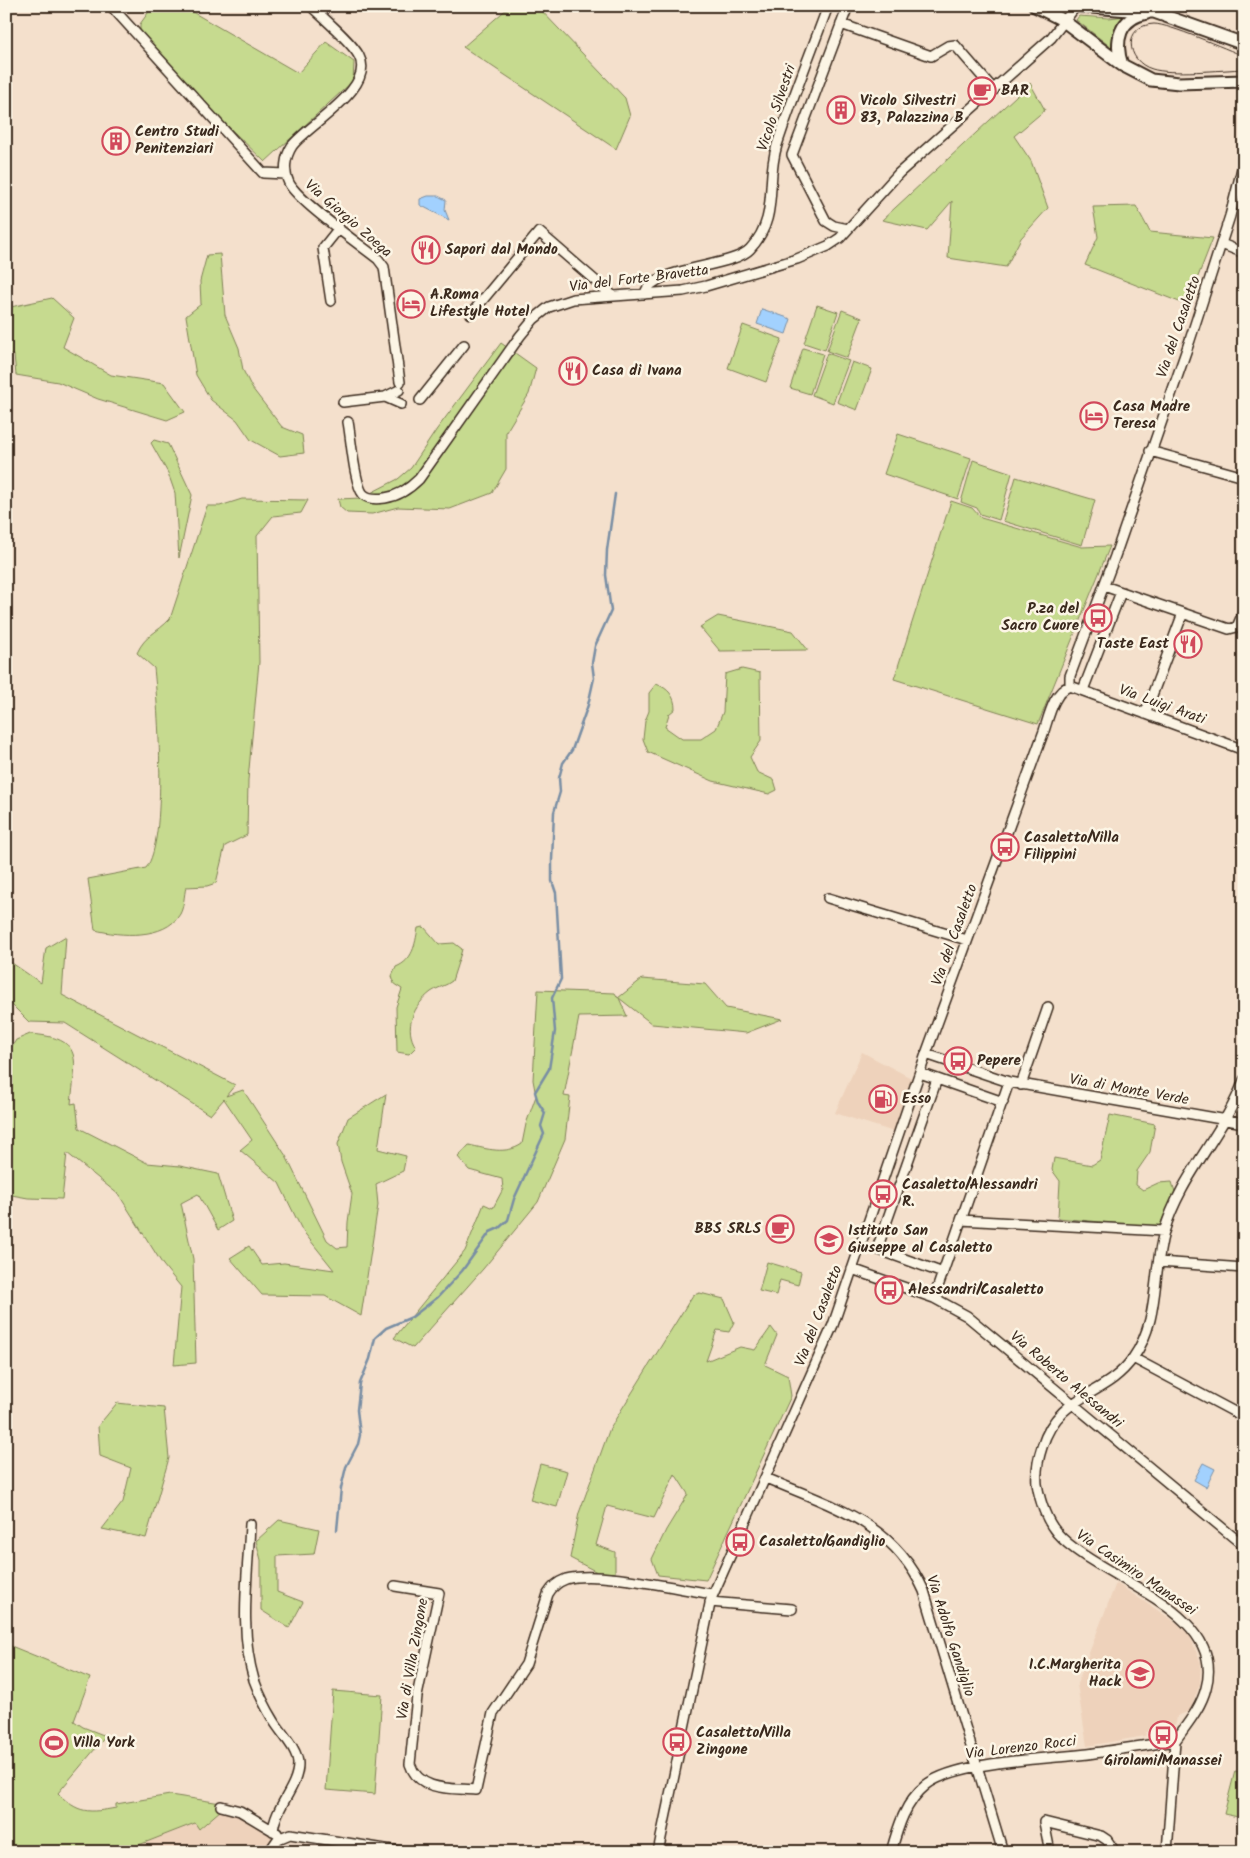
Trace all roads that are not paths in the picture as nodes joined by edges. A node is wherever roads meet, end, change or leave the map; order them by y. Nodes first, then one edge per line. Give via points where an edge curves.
1 (111, 6) edge
2 (311, 6) edge
3 (828, 6) edge
4 (848, 6) edge
5 (1035, 6) edge
6 (1077, 6) edge
7 (1154, 12) junction
8 (1066, 22) junction
9 (841, 24) junction
10 (1244, 44) edge
11 (1122, 65) junction
12 (1244, 81) edge
13 (994, 90) junction
14 (1244, 161) edge
15 (286, 174) junction
16 (339, 228) junction
17 (848, 229) junction
18 (1224, 245) dead end
19 (1244, 253) edge
20 (645, 294) junction
21 (613, 296) junction
22 (331, 301) dead end
23 (471, 314) dead end
24 (464, 344) dead end
25 (385, 397) junction
26 (420, 400) dead end
27 (343, 402) dead end
28 (401, 404) dead end
29 (348, 422) dead end
30 (1150, 451) junction
31 (1244, 477) edge
32 (1104, 586) junction
33 (1121, 592) junction
34 (1244, 611) edge
35 (1183, 613) junction
36 (1070, 686) junction
37 (1083, 690) junction
38 (1145, 714) junction
39 (1244, 750) edge
40 (828, 898) dead end
41 (967, 940) junction
42 (1048, 1007) dead end
43 (926, 1054) junction
44 (920, 1073) junction
45 (937, 1079) junction
46 (1244, 1080) edge
47 (1009, 1082) junction
48 (1021, 1085) junction
49 (1002, 1102) junction
50 (1223, 1120) junction
51 (1244, 1124) edge
52 (961, 1220) junction
53 (1164, 1231) junction
54 (1159, 1262) junction
55 (852, 1268) junction
56 (1244, 1268) edge
57 (943, 1273) junction
58 (934, 1298) junction
59 (1134, 1358) junction
60 (1072, 1402) junction
61 (1242, 1416) dead end
62 (766, 1478) junction
63 (250, 1524) dead end
64 (1244, 1546) edge
65 (395, 1586) dead end
66 (711, 1598) junction
67 (792, 1609) dead end
68 (1175, 1741) junction
69 (977, 1766) junction
70 (221, 1806) dead end
71 (273, 1830) junction
72 (281, 1836) junction
73 (269, 1852) edge
74 (404, 1852) edge
75 (658, 1852) edge
76 (891, 1852) edge
77 (1003, 1852) edge
78 (1050, 1852) edge
79 (1115, 1852) edge
80 (1167, 1852) edge

1 - 15 street via 264,173
2 - 15 street, Via Giorgio Zoega via 356,52 361,62 360,76 352,90 292,146
3 - 20 street, Vicolo Silvestri via 777,147 771,172 770,214 759,237 742,256 697,266 666,278 649,286
4 - 9 street, Vicolo Silvestri
5 - 8 main road
6 - 7 main road
6 - 8 street, Via del Forte Bravetta
7 - 10 main road
7 - 11 main road via 1135,16 1123,26 1117,42
8 - 11 main road
8 - 13 street, Via del Forte Bravetta
9 - 13 street via 932,56 948,46 955,46
9 - 17 street, Vicolo Silvestri via 792,157 826,222
11 - 12 main road via 1159,82
13 - 17 street, Via del Forte Bravetta via 899,173
14 - 30 street, Via del Casaletto via 1195,324
15 - 16 street, Via Giorgio Zoega via 297,193
16 - 22 street via 324,248
16 - 25 street, Via Giorgio Zoega via 384,267 399,386
17 - 20 street, Via del Forte Bravetta via 828,246 773,267 706,286
18 - 19 street
20 - 21 street, Via del Forte Bravetta
21 - 23 street via 539,232
21 - 29 street, Via del Forte Bravetta via 573,300 541,312 520,336 418,479 402,493 374,498 364,495 360,489
24 - 26 street
25 - 27 street
25 - 28 street
30 - 31 street
30 - 32 street, Via del Casaletto
32 - 33 street
32 - 36 street, Via del Casaletto via 1070,676
33 - 35 street
33 - 37 street
34 - 35 street via 1233,629
35 - 38 street
36 - 37 street, Via Luigi Arati
36 - 41 street, Via del Casaletto via 1060,692 1055,702
37 - 38 street, Via Luigi Arati
38 - 39 street, Via Luigi Arati
40 - 41 street
41 - 43 street, Via del Casaletto
42 - 48 street
43 - 44 street, Via del Casaletto
43 - 47 street, Via di Monte Verde
44 - 45 street
44 - 55 street, Via del Casaletto
45 - 49 street
45 - 57 street via 877,1249
46 - 50 street, Via Casimiro Manassei
47 - 48 street, Via di Monte Verde
47 - 49 street
48 - 50 street, Via di Monte Verde
49 - 52 street
50 - 51 street, Via di Monte Verde
50 - 53 street, Via Casimiro Manassei via 1182,1188
52 - 53 street
52 - 57 street
53 - 54 street, Via Casimiro Manassei
54 - 56 street
54 - 59 street, Via Casimiro Manassei via 1150,1325
55 - 58 street, Via Roberto Alessandri
55 - 62 street, Via del Casaletto via 830,1331
57 - 58 street
58 - 60 street, Via Roberto Alessandri via 967,1316
59 - 60 street, Via Casimiro Manassei via 1114,1378
59 - 61 street
60 - 64 street, Via Roberto Alessandri
60 - 68 street, Via Casimiro Manassei via 1054,1421 1044,1441 1037,1471 1040,1499 1051,1525 1067,1543 1166,1606 1197,1635 1208,1664 1207,1687 1197,1710
62 - 66 street, Via del Casaletto
62 - 69 street, Via Adolfo Gandiglio via 867,1523 891,1542 909,1564 924,1591
63 - 71 street via 246,1613 251,1667 266,1707 298,1763 293,1784 276,1812
65 - 66 street, Via di Villa Zingone via 439,1593 417,1696 410,1764 414,1774 425,1784 476,1790 493,1713 526,1664 548,1594 555,1585 566,1579 590,1576
66 - 67 street
66 - 75 street, Via del Casaletto
68 - 69 street, Via Lorenzo Rocci
68 - 80 street
69 - 76 street, Via Lorenzo Rocci via 940,1776 921,1789 905,1811
69 - 77 street, Via Adolfo Gandiglio
70 - 71 street via 240,1811
71 - 72 street
72 - 73 street
72 - 74 street via 293,1834
78 - 79 street via 1044,1822 1101,1836

